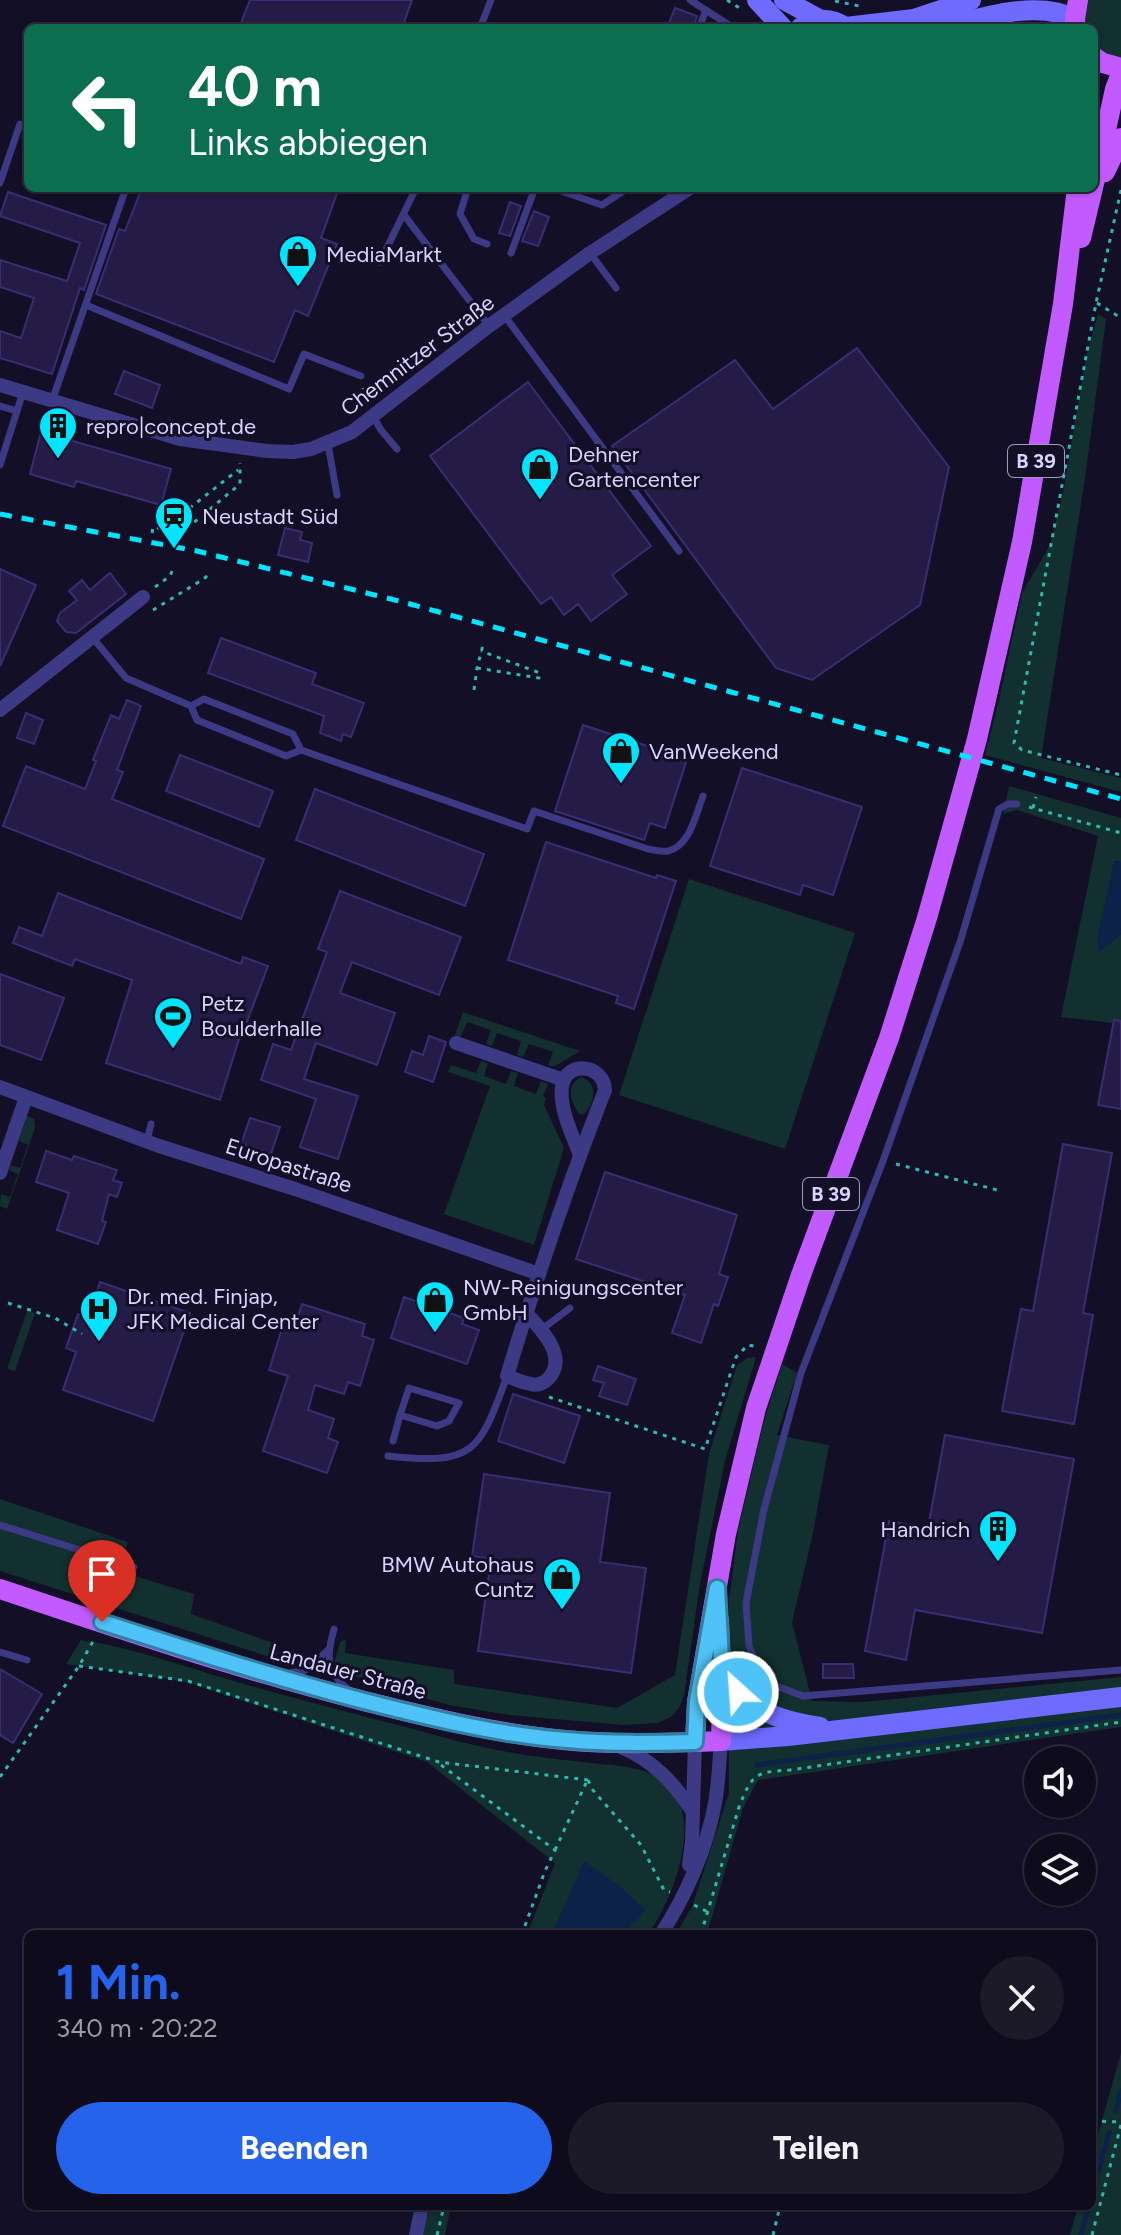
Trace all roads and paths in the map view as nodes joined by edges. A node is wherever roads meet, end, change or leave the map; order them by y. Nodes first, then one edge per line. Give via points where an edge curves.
1 (491, 0) edge
2 (690, 0) edge
3 (757, 0) edge
4 (784, 0) edge
5 (971, 0) edge
6 (706, 10) junction
7 (937, 14) edge
8 (1076, 16) edge
9 (719, 17) junction
10 (819, 19) junction
11 (482, 24) edge
12 (701, 24) edge
13 (716, 24) edge
14 (728, 24) edge
15 (779, 24) edge
16 (806, 24) edge
17 (840, 24) edge
18 (878, 24) edge
19 (1098, 61) edge
20 (1121, 71) edge
21 (20, 124) dead end
22 (1121, 138) edge
23 (1098, 168) edge
24 (0, 183) edge
25 (1098, 189) edge
26 (1121, 190) edge
27 (125, 192) edge
28 (414, 192) edge
29 (467, 192) edge
30 (534, 192) edge
31 (564, 192) edge
32 (587, 192) edge
33 (622, 192) edge
34 (684, 192) edge
35 (1077, 192) edge
36 (1093, 192) edge
37 (1097, 192) edge
38 (584, 199) junction
39 (1089, 209) junction
40 (404, 215) junction
41 (487, 244) dead end
42 (511, 253) dead end
43 (590, 253) junction
44 (380, 262) dead end
45 (616, 288) dead end
46 (1096, 303) junction
47 (1063, 304) junction
48 (86, 305) junction
49 (504, 315) junction
50 (1121, 318) edge
51 (489, 326) junction
52 (361, 376) dead end
53 (0, 385) edge
54 (23, 392) junction
55 (52, 401) junction
56 (0, 406) edge
57 (17, 411) junction
58 (373, 416) junction
59 (328, 444) junction
60 (242, 448) junction
61 (397, 449) dead end
62 (0, 465) edge
63 (239, 469) junction
64 (337, 495) dead end
65 (152, 533) dead end
66 (179, 535) dead end
67 (679, 551) dead end
68 (173, 569) dead end
69 (208, 572) dead end
70 (143, 597) joint
71 (153, 610) dead end
72 (92, 637) junction
73 (483, 645) dead end
74 (481, 651) junction
75 (477, 668) junction
76 (474, 690) dead end
77 (191, 706) junction
78 (0, 710) edge
79 (301, 750) junction
80 (1045, 756) junction
81 (1044, 762) dead end
82 (1121, 775) edge
83 (703, 796) dead end
84 (1036, 797) dead end
85 (1017, 804) joint
86 (1033, 808) junction
87 (1121, 833) edge
88 (456, 1043) dead end
89 (564, 1080) junction
90 (0, 1087) edge
91 (26, 1097) junction
92 (151, 1124) dead end
93 (147, 1141) junction
94 (580, 1155) junction
95 (883, 1161) junction
96 (0, 1173) edge
97 (1001, 1191) dead end
98 (539, 1274) junction
99 (8, 1303) dead end
100 (570, 1308) dead end
101 (526, 1313) junction
102 (541, 1330) junction
103 (82, 1334) dead end
104 (773, 1351) junction
105 (507, 1376) junction
106 (533, 1385) junction
107 (400, 1415) junction
108 (393, 1441) dead end
109 (388, 1456) dead end
110 (0, 1525) edge
111 (134, 1567) dead end
112 (717, 1588) junction
113 (0, 1589) edge
114 (102, 1622) junction
115 (334, 1629) dead end
116 (328, 1650) junction
117 (0, 1652) edge
118 (721, 1659) junction
119 (27, 1660) dead end
120 (79, 1666) junction
121 (1121, 1670) edge
122 (262, 1673) junction
123 (1121, 1697) edge
124 (364, 1701) junction
125 (1121, 1722) edge
126 (844, 1730) junction
127 (721, 1741) junction
128 (695, 1742) junction
129 (611, 1743) junction
130 (439, 1762) junction
131 (0, 1777) edge
132 (588, 1780) junction
133 (693, 1812) junction
134 (555, 1850) junction
135 (681, 1898) junction
136 (708, 1912) junction
137 (523, 1930) edge
138 (663, 1930) edge
139 (702, 1930) edge
140 (1096, 2121) edge
141 (1121, 2124) edge
142 (421, 2210) edge
143 (443, 2210) edge
144 (779, 2210) edge
145 (416, 2235) edge
146 (437, 2235) edge
147 (773, 2235) edge
148 (1092, 2235) edge

1 - 11 lane
2 - 6 lane
3 - 15 main road
4 - 10 main road
5 - 7 main road
6 - 9 lane
6 - 12 lane
7 - 8 main road via 1036,5
7 - 18 main road
9 - 13 lane
9 - 14 lane
10 - 16 main road
10 - 17 main road
19 - 20 main road
20 - 23 main road, B 39
21 - 24 lane
22 - 25 main road, B 39
26 - 46 path
27 - 48 lane
28 - 40 lane
29 - 41 lane via 460,214 474,239
30 - 42 lane
31 - 38 lane
32 - 38 lane
33 - 38 lane via 602,205
34 - 43 street, Chemnitzer Straße
35 - 47 main road, B 39
36 - 39 main road, B 39
37 - 39 main road, B 39
39 - 47 main road, B 39
40 - 44 lane
40 - 51 lane
43 - 45 lane
43 - 49 street, Chemnitzer Straße
46 - 50 path
46 - 80 path via 1014,743
47 - 104 main road, B 39 via 1022,542 958,811 889,1038
48 - 52 lane via 289,389 304,354
48 - 55 lane
49 - 51 street, Chemnitzer Straße
49 - 67 lane
51 - 58 street, Chemnitzer Straße
53 - 54 street, Chemnitzer Straße
54 - 55 street, Chemnitzer Straße
54 - 57 lane
55 - 60 street, Chemnitzer Straße via 180,439
56 - 57 lane
57 - 62 lane
58 - 59 street, Chemnitzer Straße
58 - 61 lane
59 - 60 street, Chemnitzer Straße via 293,452
59 - 64 lane
60 - 63 path
63 - 65 path via 163,529 153,527
63 - 66 path via 240,484
68 - 70 path
69 - 71 path
70 - 72 street
72 - 77 lane via 126,678
72 - 78 street
73 - 74 path
74 - 75 path
74 - 75 path via 540,673 539,678
75 - 76 path
77 - 79 lane via 197,720 286,756
77 - 79 lane via 204,699 293,734
79 - 83 lane via 527,829 534,811 666,852 681,846
80 - 81 path
80 - 82 path
84 - 86 path
85 - 86 path
85 - 95 lane via 999,809 961,939
86 - 87 path
88 - 89 street
89 - 94 street via 562,1101
89 - 94 street via 582,1068 605,1082
90 - 91 street, Europastraße
91 - 93 street, Europastraße
91 - 96 street
92 - 93 lane
93 - 98 street, Europastraße
94 - 98 street
95 - 97 path
95 - 121 lane via 801,1373 764,1509 746,1603 749,1646 758,1668 771,1684 803,1696
98 - 101 street
99 - 103 path via 55,1318
100 - 102 lane
101 - 102 street
101 - 105 street
102 - 106 street via 554,1351 555,1366 542,1384
104 - 106 path via 748,1345 736,1357 705,1449 553,1399
104 - 112 main road, B 39 via 740,1469
105 - 106 street
105 - 109 lane via 477,1443 439,1460
107 - 107 lane via 437,1426 449,1421 459,1403 409,1388
107 - 108 lane
110 - 111 lane
112 - 118 main road, B 39
112 - 128 main road, B 39
113 - 114 main road, Landauer Straße
114 - 120 path
114 - 122 main road, Landauer Straße
115 - 116 lane
116 - 122 lane via 306,1670
116 - 124 lane via 334,1675
117 - 119 lane
118 - 126 main road via 738,1692 768,1713
118 - 127 main road, B 39
120 - 130 path via 188,1681
120 - 131 path
122 - 124 main road, Landauer Straße
123 - 126 main road
124 - 129 main road, Landauer Straße via 509,1733
125 - 136 path via 764,1772 746,1789
126 - 127 main road
127 - 128 main road, Landauer Straße
127 - 135 street via 714,1807
128 - 129 main road, Landauer Straße
128 - 133 street
129 - 133 street via 659,1769
130 - 132 path
130 - 134 path
132 - 134 path
132 - 135 path via 641,1845 664,1890
133 - 135 street
134 - 137 path
135 - 136 path
135 - 138 street
136 - 139 path
140 - 141 path
141 - 148 path
142 - 145 street
143 - 146 path
144 - 147 path

